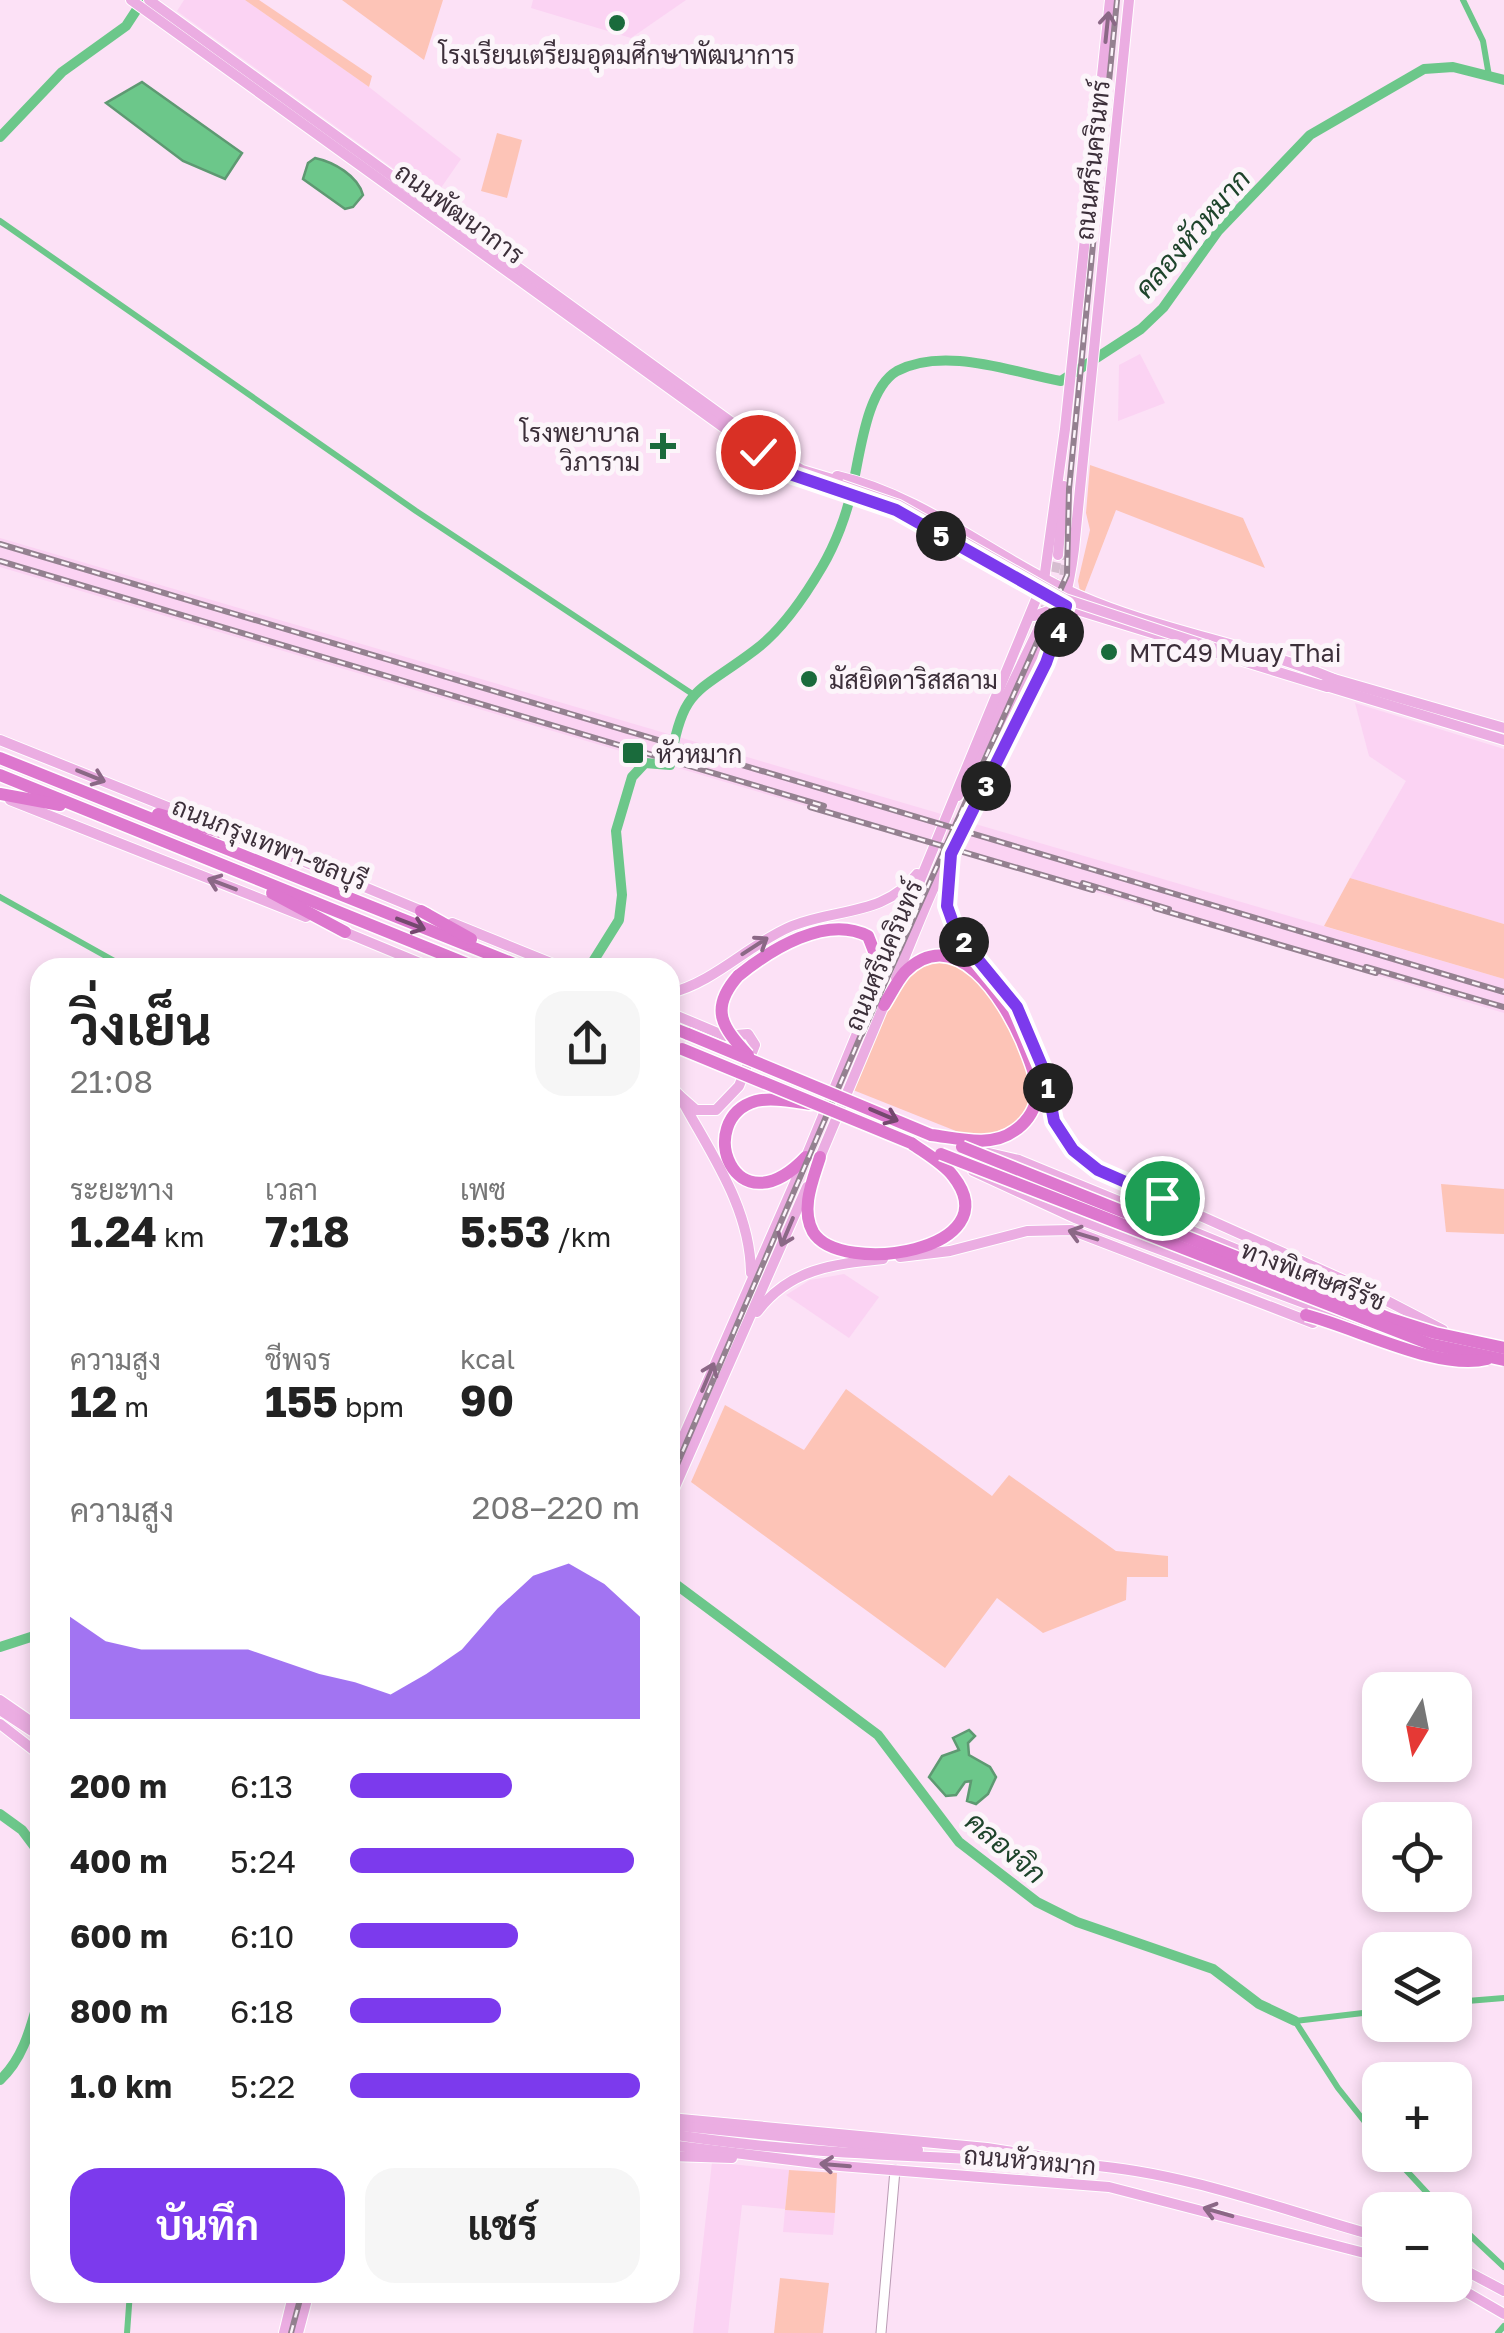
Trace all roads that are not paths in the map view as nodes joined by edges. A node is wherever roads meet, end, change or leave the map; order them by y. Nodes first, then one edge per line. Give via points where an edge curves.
1 (131, 0) edge
2 (1110, 0) edge
3 (1128, 0) edge
4 (150, 5) edge
5 (1082, 357) junction
6 (1079, 391) junction
7 (843, 484) junction
8 (1000, 556) junction
9 (1061, 561) junction
10 (995, 568) junction
11 (1030, 572) junction
12 (1044, 580) junction
13 (1068, 590) junction
14 (1040, 594) junction
15 (1082, 597) junction
16 (1066, 606) junction
17 (1133, 614) junction
18 (1096, 617) junction
19 (1048, 626) junction
20 (1130, 628) junction
21 (1331, 683) junction
22 (1504, 728) edge
23 (0, 740) edge
24 (1504, 740) edge
25 (0, 758) edge
26 (0, 775) edge
27 (0, 794) edge
28 (94, 796) junction
29 (87, 810) junction
30 (259, 843) junction
31 (933, 848) junction
32 (951, 854) junction
33 (219, 864) junction
34 (942, 870) junction
35 (421, 911) junction
36 (345, 932) junction
37 (408, 958) edge
38 (453, 958) edge
39 (500, 958) edge
40 (506, 958) edge
41 (539, 958) edge
42 (877, 983) junction
43 (680, 989) edge
44 (884, 1005) junction
45 (680, 1017) edge
46 (680, 1031) edge
47 (680, 1048) edge
48 (754, 1061) junction
49 (680, 1095) joint
50 (813, 1104) junction
51 (931, 1134) junction
52 (911, 1143) junction
53 (962, 1147) junction
54 (941, 1154) junction
55 (813, 1157) junction
56 (1286, 1260) dead end
57 (751, 1279) junction
58 (1315, 1282) junction
59 (1224, 1286) junction
60 (1306, 1310) junction
61 (1443, 1330) junction
62 (739, 1344) junction
63 (1500, 1353) edge
64 (1474, 1361) junction
65 (680, 1444) edge
66 (680, 1476) edge
67 (0, 1700) edge
68 (0, 1710) edge
69 (0, 1724) edge
70 (30, 1724) edge
71 (30, 1731) edge
72 (0, 1732) edge
73 (30, 1745) edge
74 (30, 1746) edge
75 (680, 2123) edge
76 (680, 2123) edge
77 (680, 2135) edge
78 (680, 2146) edge
79 (748, 2156) junction
80 (680, 2157) edge
81 (1017, 2163) junction
82 (1086, 2166) junction
83 (895, 2170) junction
84 (1282, 2210) junction
85 (1314, 2220) junction
86 (1277, 2229) junction
87 (1362, 2232) edge
88 (1305, 2236) junction
89 (1362, 2251) edge
90 (1472, 2274) edge
91 (1504, 2291) edge
92 (1472, 2295) edge
93 (291, 2303) edge
94 (307, 2303) edge
95 (1504, 2314) edge
96 (284, 2333) edge
97 (298, 2333) edge
98 (881, 2333) edge

1 - 4 main road, ถนนพัฒนาการ
5 -> 2 main road, ถนนศรีนครินทร์ via 1078,306
3 - 5 main road, ถนนศรีนครินทร์ via 1098,308
4 - 7 main road, ถนนพัฒนาการ via 766,453
5 - 6 main road, ถนนศรีนครินทร์
5 - 6 main road, ถนนศรีนครินทร์
6 - 9 main road, ถนนศรีนครินทร์
6 - 9 main road, ถนนศรีนครินทร์
7 - 8 main road, ถนนพัฒนาการ via 864,482 905,499
7 - 10 main road, ถนนพัฒนาการ, bridge
7 - 21 main road, ถนนพัฒนาการ, bridge via 901,502 1058,591
8 - 10 main road via 1002,565
8 - 11 main road, ถนนพัฒนาการ
9 - 11 main road
9 - 12 main road, ถนนศรีนครินทร์
9 - 13 main road, ถนนศรีนครินทร์
9 - 15 main road
10 - 14 main road, ถนนพัฒนาการ
11 - 12 main road, ถนนพัฒนาการ
12 - 13 main road, ถนนพัฒนาการ
12 - 14 main road, ถนนศรีนครินทร์
13 - 15 main road, ถนนพัฒนาการ
13 - 16 main road, ถนนศรีนครินทร์
14 - 16 main road, ถนนพัฒนาการ
14 - 19 main road, ถนนศรีนครินทร์
15 - 17 main road, ถนนพัฒนาการ
16 - 18 main road, ถนนพัฒนาการ
16 - 19 main road, ถนนศรีนครินทร์
17 - 20 main road
17 - 21 main road, ถนนพัฒนาการ
18 - 19 main road
18 - 20 main road, ถนนพัฒนาการ
19 - 31 main road, ถนนศรีนครินทร์
19 - 32 main road, ถนนศรีนครินทร์
19 - 34 main road
20 - 21 main road, ถนนพัฒนาการ
21 - 22 main road, ถนนพัฒนาการ
21 - 24 main road, ถนนพัฒนาการ
23 -> 30 main road
25 - 28 highway, ถนนกรุงเทพฯ-ชลบุรี
26 - 29 highway, ถนนกรุงเทพฯ-ชลบุรี
27 - 29 highway
36 -> 27 main road
28 - 30 highway
28 -> 39 highway, ถนนกรุงเทพฯ-ชลบุรี
29 - 33 highway, ถนนกรุงเทพฯ-ชลบุรี
30 - 35 main road
31 - 42 main road, ถนนศรีนครินทร์
43 -> 31 main road via 794,926 886,902 915,878
32 - 34 main road, ถนนศรีนครินทร์
32 - 61 main road via 950,920 1017,1007 1045,1073 1054,1121 1073,1150 1098,1170
33 - 36 highway
33 - 38 highway, ถนนกรุงเทพฯ-ชลบุรี
34 - 44 main road, ถนนศรีนครินทร์
35 - 40 highway
35 - 41 main road
36 - 37 main road
42 - 48 highway, bridge via 879,964 868,936 840,929 778,948 725,990 722,1017
42 - 55 main road, ถนนศรีนครินทร์
44 - 51 highway via 904,973 929,958 960,960 1011,1015 1031,1063 1036,1097 1013,1133 980,1141
44 - 55 main road, ถนนศรีนครินทร์
45 - 49 main road via 725,1036 748,1034 754,1044 738,1086 716,1110 696,1110
46 - 48 highway, bridge
47 - 50 highway, bridge
48 -> 51 highway, ทางพิเศษศรีรัช, bridge
49 - 57 main road via 741,1210
50 - 52 highway, ทางพิเศษศรีรัช, bridge
50 - 55 highway via 769,1100 746,1106 731,1120 724,1149 738,1175 761,1184 781,1180
51 - 53 highway, ทางพิเศษศรีรัช
52 - 54 highway, ทางพิเศษศรีรัช
52 - 55 highway via 952,1173 962,1190 963,1218 945,1240 928,1247 849,1253 828,1246 808,1220
53 - 58 main road, bridge via 1019,1160
53 - 63 highway, ทางพิเศษศรีรัช, bridge via 1390,1319
54 - 60 main road, bridge via 1010,1191
54 - 63 highway, ทางพิเศษศรีรัช, bridge via 1430,1344
55 - 57 main road, ถนนศรีนครินทร์
55 -> 62 main road, ถนนศรีนครินทร์
56 - 63 highway, bridge via 1355,1296 1482,1338
65 -> 57 main road, ถนนศรีนครินทร์
58 - 60 main road via 1303,1291
58 - 61 main road
59 - 60 main road
59 -> 62 main road via 1070,1230 1027,1231 950,1251 816,1268 774,1293
59 - 64 main road via 1370,1343
60 - 63 highway, bridge via 1470,1363
60 - 64 main road
61 - 63 main road
62 - 66 main road, ถนนศรีนครินทร์
63 - 64 main road
67 - 70 main road
68 - 71 main road
69 - 73 main road
72 - 74 main road
75 - 81 main road
76 - 82 main road via 1020,2151
77 - 81 main road, ถนนหัวหมาก
78 - 79 main road, ถนนหัวหมาก
79 - 80 main road
83 -> 79 main road, ถนนหัวหมาก
81 - 82 main road, ถนนหัวหมาก
82 - 84 main road, ถนนหัวหมาก
86 -> 83 main road, ถนนหัวหมาก via 1108,2187
83 - 98 street
84 - 85 main road, ถนนหัวหมาก
84 - 86 main road via 1286,2220
85 - 87 main road, ถนนหัวหมาก
85 - 88 main road via 1302,2224
86 - 88 main road, ถนนหัวหมาก
88 - 89 main road, ถนนหัวหมาก
90 - 91 main road
92 - 95 main road
93 - 96 main road
94 - 97 main road

